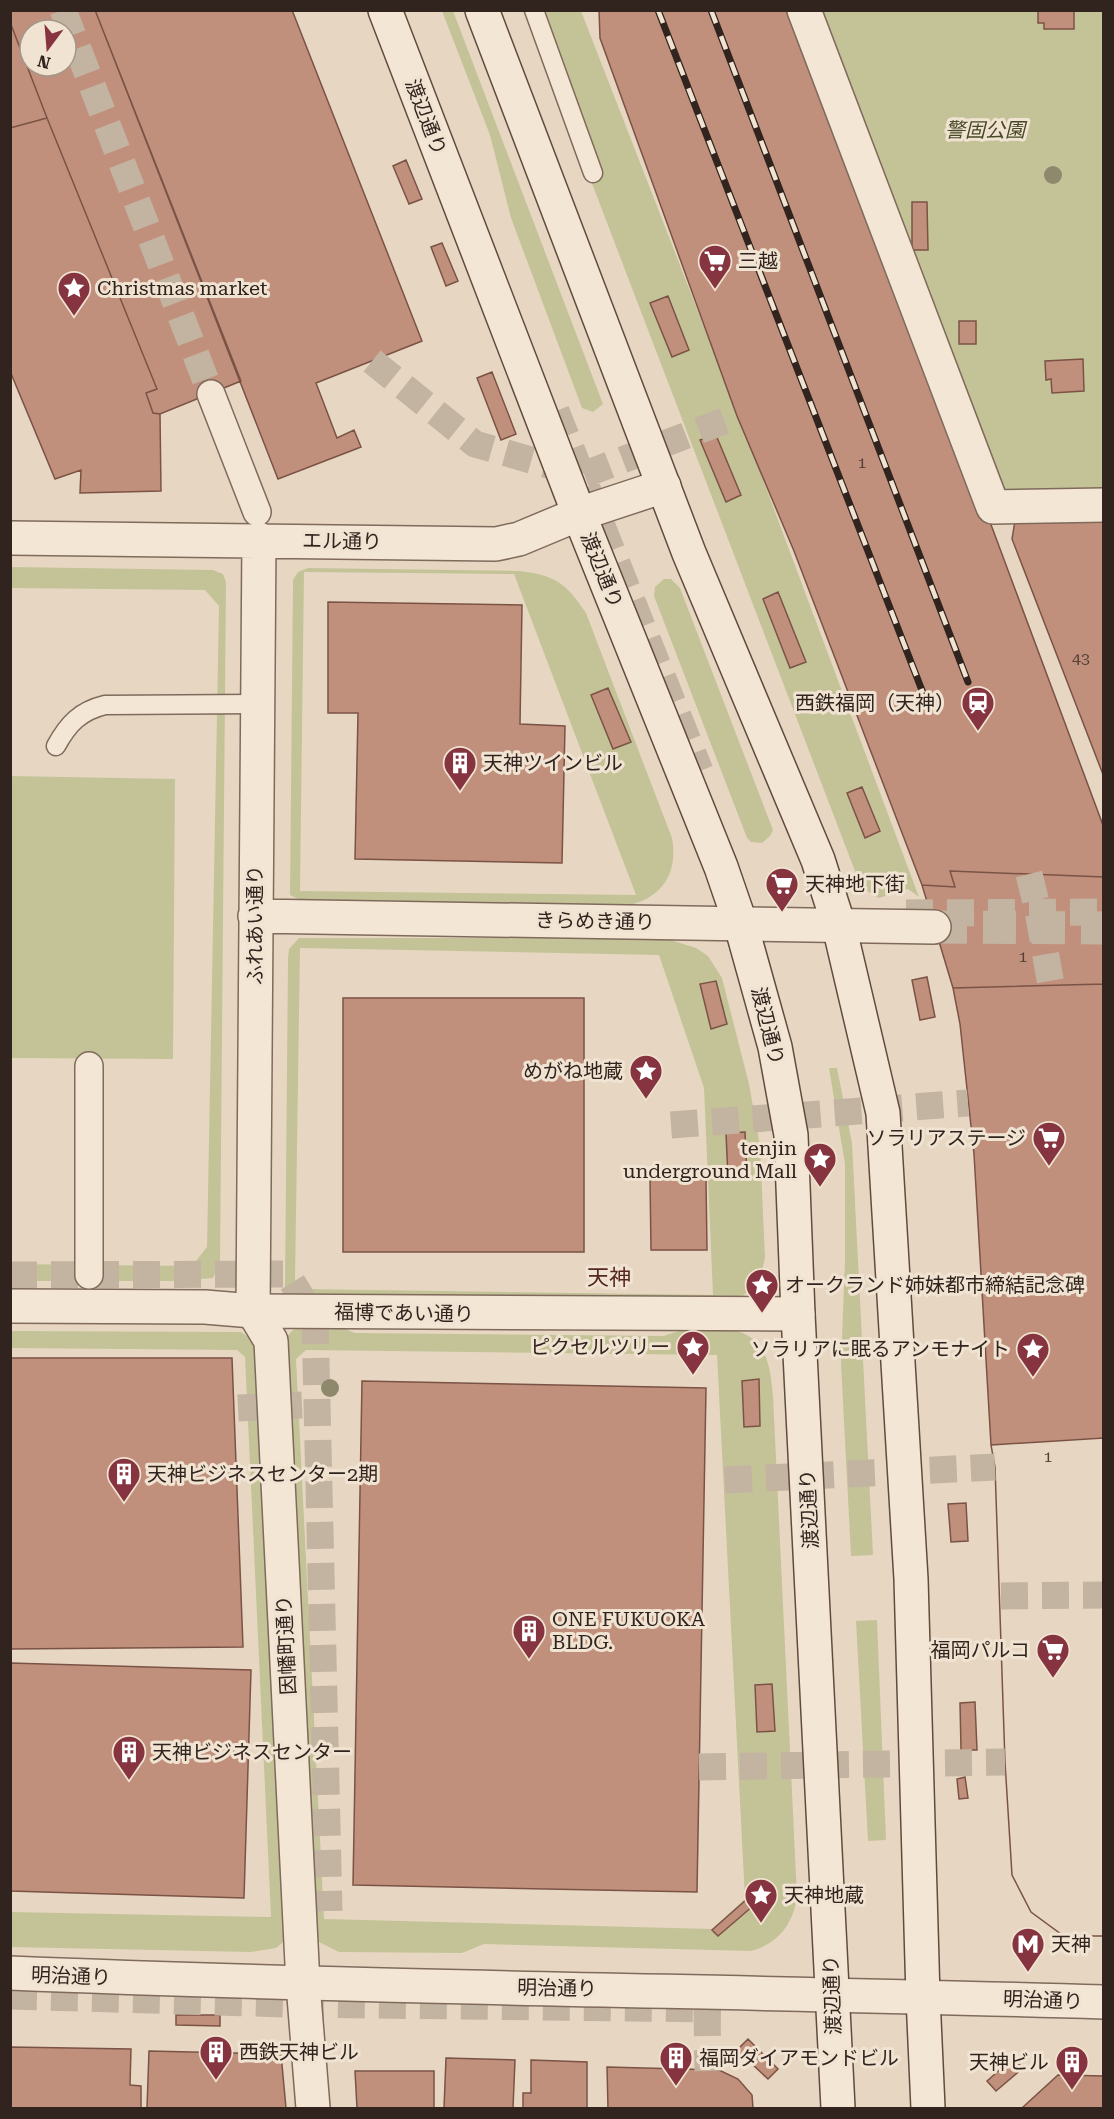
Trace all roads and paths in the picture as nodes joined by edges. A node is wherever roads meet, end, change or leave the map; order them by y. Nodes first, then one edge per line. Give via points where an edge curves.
1 (385, 10) edge
2 (482, 10) edge
3 (534, 10) edge
4 (804, 10) edge
5 (593, 173) dead end
6 (211, 394) tunnel mouth
7 (664, 486) junction
8 (1104, 505) edge
9 (579, 514) junction
10 (258, 525) junction
11 (10, 538) edge
12 (257, 704) junction
13 (56, 747) dead end
14 (255, 916) junction
15 (741, 925) junction
16 (838, 926) junction
17 (934, 927) tunnel mouth
18 (89, 1066) dead end
19 (89, 1275) dead end
20 (10, 1306) edge
21 (253, 1311) junction
22 (798, 1314) junction
23 (10, 1973) edge
24 (303, 1984) junction
25 (832, 1993) junction
26 (922, 1997) junction
27 (1104, 2002) edge
28 (313, 2109) edge
29 (838, 2109) edge
30 (928, 2109) edge

1 - 9 street, 渡辺通り
2 - 7 street
3 - 5 lane
4 - 8 street via 993,507
6 - 10 street
7 - 9 street, エル通り
7 - 16 street via 818,860
9 - 10 street, エル通り via 519,539 496,544
9 - 15 street, 渡辺通り
10 - 11 street, エル通り
10 - 12 street, ふれあい通り
12 - 13 lane via 105,705 87,709 74,720
12 - 14 street, ふれあい通り
14 - 15 street, きらめき通り
14 - 21 street, ふれあい通り
15 - 16 street, きらめき通り
15 - 22 street, 渡辺通り via 775,1047 791,1135
16 - 17 street, きらめき通り
16 - 26 street via 883,1113 912,1589
18 - 19 street
20 - 21 street, 福博であい通り via 205,1307
21 - 22 street, 福博であい通り
21 - 24 street, 因幡町通り via 270,1341
22 - 25 street, 渡辺通り
23 - 24 street, 明治通り
24 - 25 street, 明治通り
24 - 28 street, 因幡町通り
25 - 26 street, 明治通り
25 - 29 street, 渡辺通り
26 - 27 street, 明治通り
26 - 30 street

